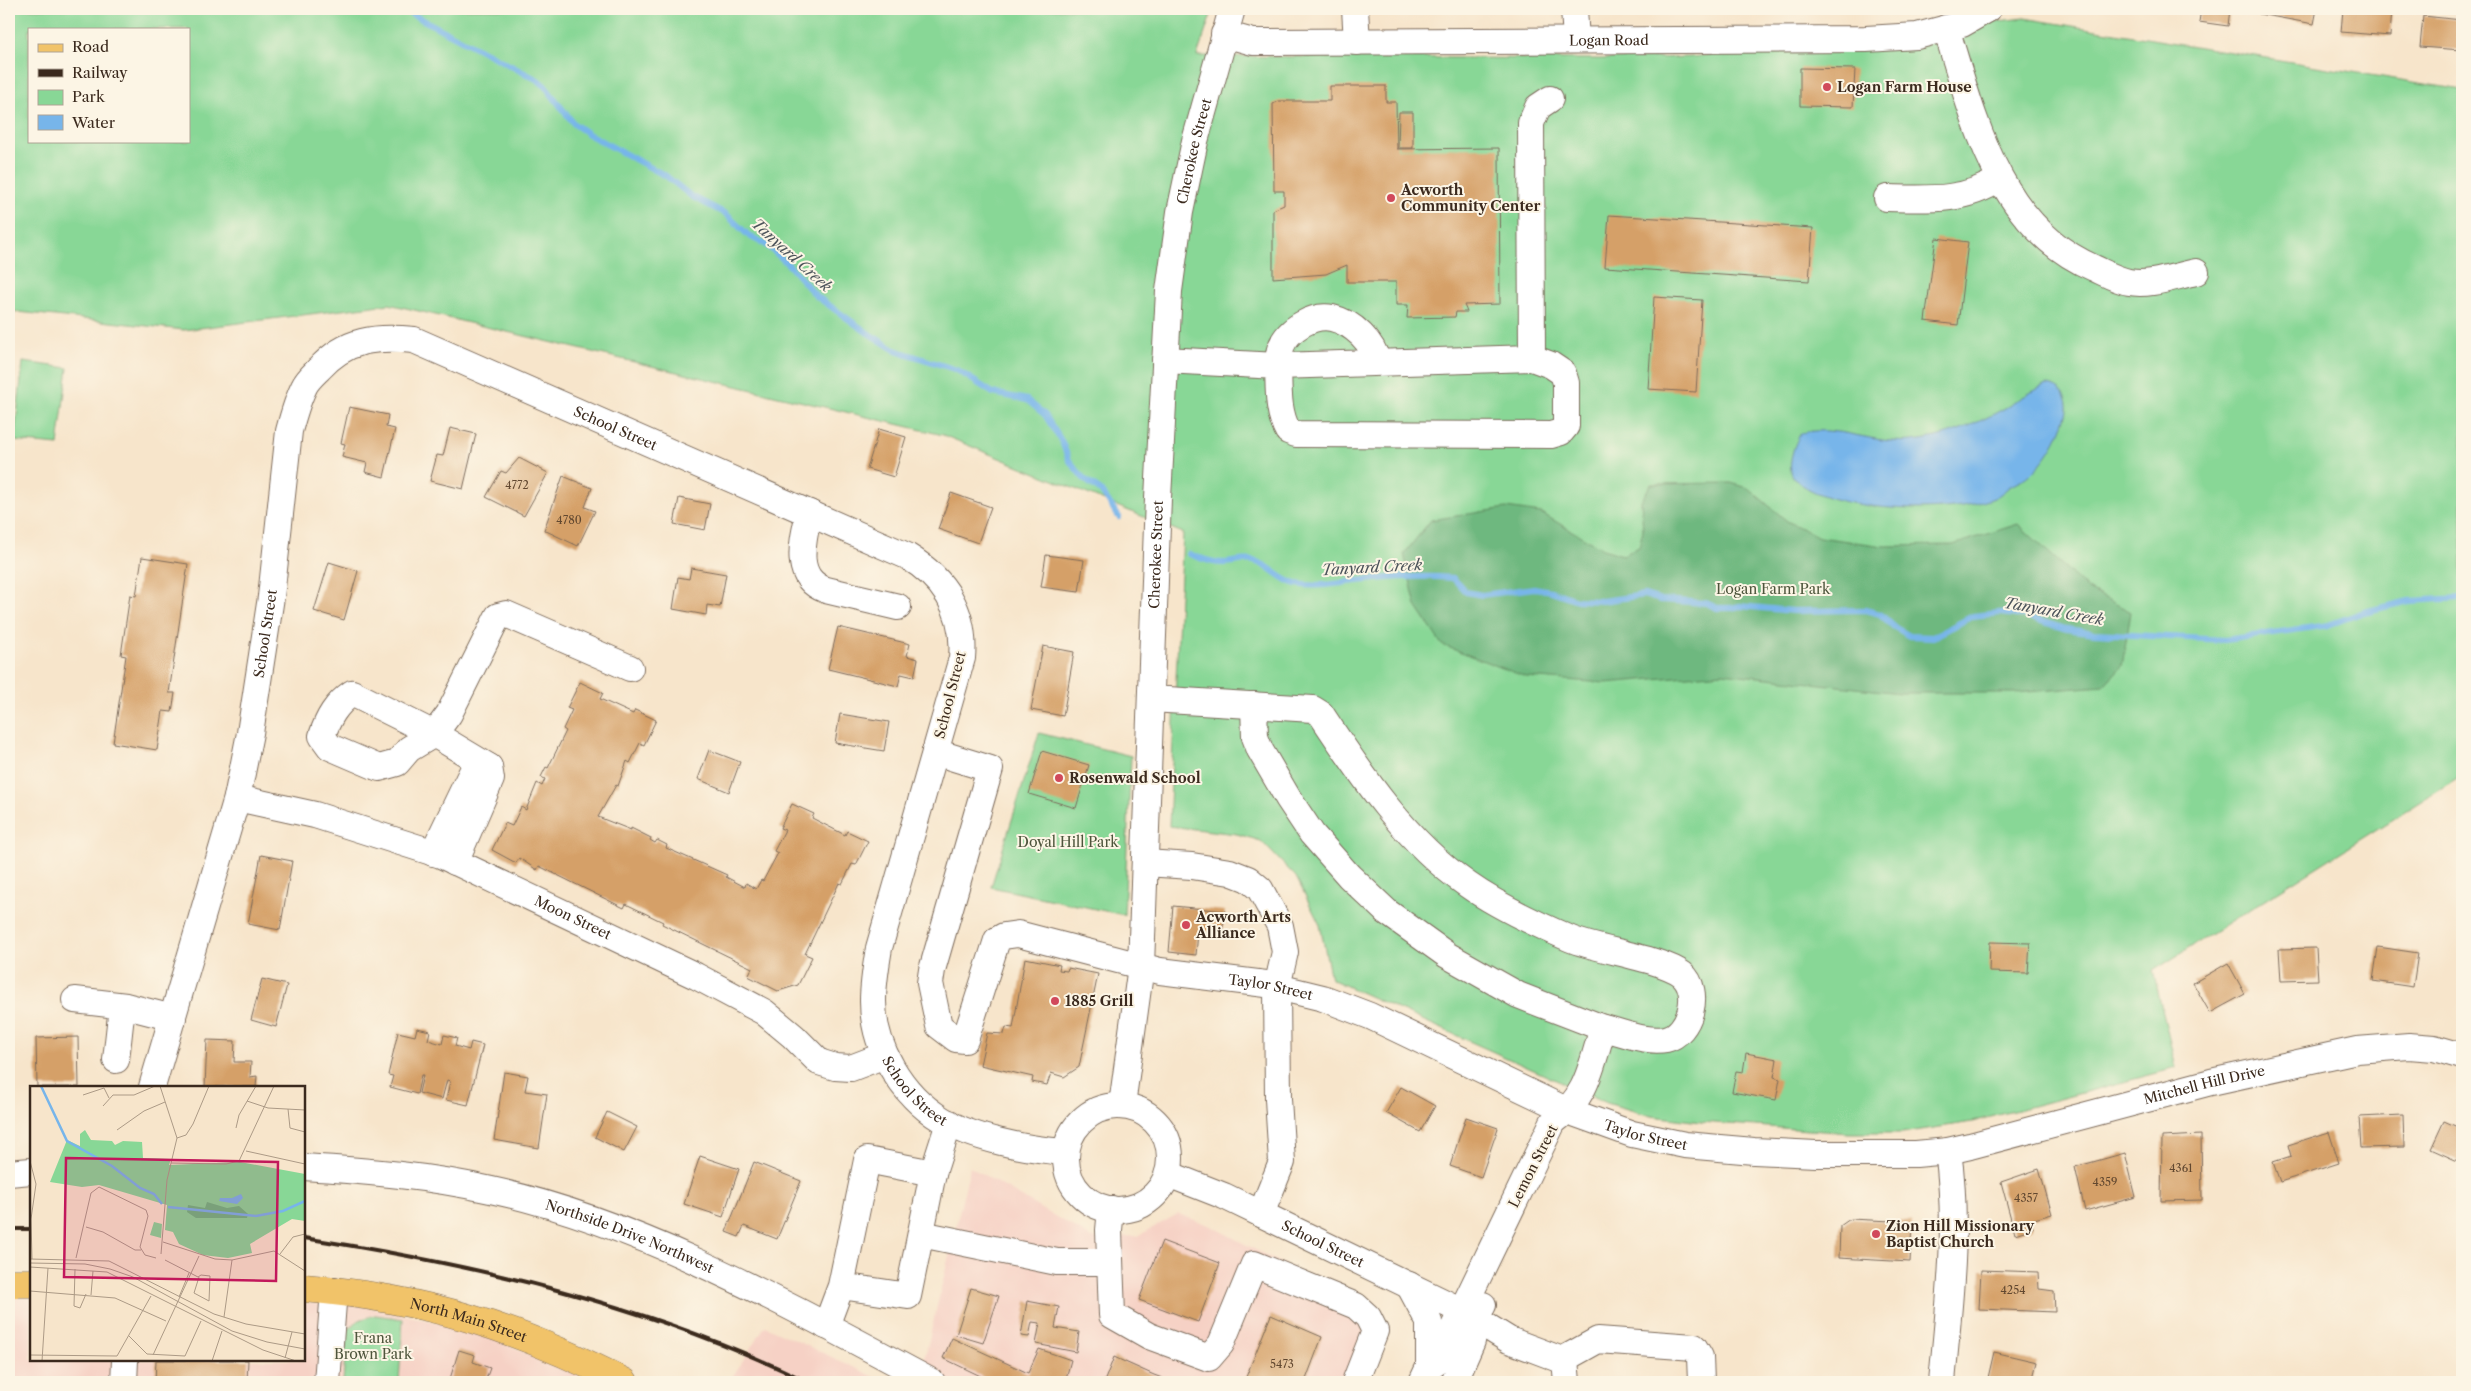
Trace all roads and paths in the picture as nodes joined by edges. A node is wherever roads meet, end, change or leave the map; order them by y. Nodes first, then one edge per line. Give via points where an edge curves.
1 (1232, 9) edge
2 (1355, 9) edge
3 (1574, 9) edge
4 (1988, 9) edge
5 (1946, 28) junction
6 (1224, 34) junction
7 (1576, 40) junction
8 (1357, 42) junction
9 (1550, 99) dead end
10 (1999, 179) junction
11 (1887, 198) dead end
12 (2196, 272) dead end
13 (1532, 358) junction
14 (1165, 360) junction
15 (1378, 363) junction
16 (1278, 366) junction
17 (810, 513) junction
18 (898, 607) dead end
19 (630, 668) dead end
20 (1152, 699) junction
21 (1254, 705) junction
22 (935, 752) junction
23 (237, 798) junction
24 (444, 857) junction
25 (1144, 863) junction
26 (1141, 966) junction
27 (1278, 987) junction
28 (75, 1000) dead end
29 (122, 1006) junction
30 (173, 1018) junction
31 (1603, 1028) junction
32 (885, 1055) junction
33 (2462, 1056) edge
34 (116, 1060) dead end
35 (152, 1086) edge
36 (1122, 1105) junction
37 (1568, 1111) junction
38 (949, 1123) junction
39 (1948, 1151) junction
40 (1065, 1152) junction
41 (305, 1167) edge
42 (30, 1171) edge
43 (9, 1173) edge
44 (932, 1173) junction
45 (1168, 1174) junction
46 (1111, 1209) junction
47 (1261, 1214) junction
48 (921, 1234) junction
49 (1110, 1262) junction
50 (9, 1283) edge
51 (30, 1283) edge
52 (1409, 1285) junction
53 (841, 1286) junction
54 (305, 1288) edge
55 (334, 1290) junction
56 (1469, 1314) junction
57 (826, 1326) junction
58 (125, 1361) edge
59 (1566, 1371) edge
60 (1425, 1375) edge
61 (124, 1382) edge
62 (327, 1382) edge
63 (624, 1382) edge
64 (932, 1382) edge
65 (1355, 1382) edge
66 (1454, 1382) edge
67 (1701, 1382) edge
68 (1942, 1382) edge

1 - 6 street, Cherokee Street
2 - 8 street
3 - 7 street
4 - 5 street, Logan Road via 1962,24
5 - 7 street, Logan Road via 1917,36 1866,39
5 - 10 street via 1985,149
6 - 8 street, Logan Road via 1253,42
6 - 14 street, Cherokee Street via 1180,212 1169,291
7 - 8 street, Logan Road
9 - 13 street via 1538,107 1531,124
10 - 11 street via 1980,190 1949,198
10 - 12 street via 2049,243 2078,262 2129,282 2151,282
13 - 15 street
13 - 16 street via 1563,373 1566,426 1561,432 1551,435 1296,434 1288,431 1284,424
14 - 16 street
14 - 20 street, Cherokee Street
15 - 16 street
15 - 16 street via 1375,351 1366,339 1332,318 1298,326 1280,348
17 - 18 street via 802,554 802,564 809,580 816,587
17 - 22 street, School Street via 921,564 943,585 952,599 962,630 962,658
17 - 23 street, School Street via 414,340 388,337 360,342 336,353 305,385 288,431 271,597
19 - 24 street via 506,614 498,616 449,714 434,734 489,767 491,779
20 - 21 street
20 - 25 street, Cherokee Street
21 - 31 street via 1255,736 1260,750 1288,798 1324,848 1387,912 1447,955 1518,995
21 - 31 street via 1313,709 1321,714 1358,771 1403,826 1467,884 1503,906 1572,939 1665,966 1687,980 1693,1005 1684,1027 1677,1034 1652,1040
22 - 26 street, Taylor Street via 990,769 932,970 930,982 939,1026 956,1039 965,1040 997,940 1004,936 1018,934
22 - 32 street, School Street via 879,948 874,976 876,1027
23 - 24 street, Moon Street via 315,815
23 - 30 street, School Street
24 - 32 street, Moon Street via 696,976 764,1012 819,1062 850,1068
25 - 26 street, Cherokee Street
25 - 27 street via 1230,872 1248,879 1260,889 1280,926 1283,939 1285,952
26 - 27 street, Taylor Street
26 - 36 street, Cherokee Street
27 - 37 street, Taylor Street via 1323,998 1370,1016
27 - 47 street via 1278,1099 1282,1162
28 - 29 street
29 - 30 street
29 - 34 street
30 - 35 street, School Street
31 - 37 street via 1583,1091
32 - 38 street, School Street via 902,1084 920,1103
33 - 39 street, Mitchell Hill Drive via 2434,1048 2409,1046 2357,1050 2211,1082
36 - 40 street via 1106,1106 1085,1117 1069,1136
36 - 45 street via 1151,1117 1161,1128 1169,1150
37 - 39 street, Taylor Street via 1632,1134 1685,1145 1816,1154
37 - 56 street, Lemon Street via 1568,1130
38 - 40 street, School Street via 1021,1146
38 - 44 street
39 - 68 street via 1953,1188 1954,1241
40 - 46 street via 1066,1169 1073,1186 1085,1199 1100,1208
41 - 57 street, Northside Drive Northwest via 413,1175 547,1204 673,1252
42 - 43 street
44 - 48 street
44 - 53 street via 867,1160
45 - 46 street via 1161,1188 1149,1200 1135,1208
45 - 47 street, School Street
46 - 49 street
47 - 52 street, School Street
48 - 49 street via 1057,1262
48 - 53 street via 908,1296
49 - 65 street via 1112,1315 1149,1336 1209,1358 1221,1344 1254,1264 1356,1306 1368,1317 1375,1331
50 - 51 main road
52 - 56 street, School Street
52 - 60 street via 1429,1322
53 - 57 street
54 - 55 main road, North Main Street
55 - 62 street
55 - 63 main road, North Main Street via 423,1305 491,1324
56 - 59 street, School Street
56 - 60 street, Lemon Street
56 - 66 street, Lemon Street via 1472,1341
57 - 64 street, Northside Drive Northwest
58 - 61 street
59 - 67 street via 1598,1340 1694,1347 1700,1357

